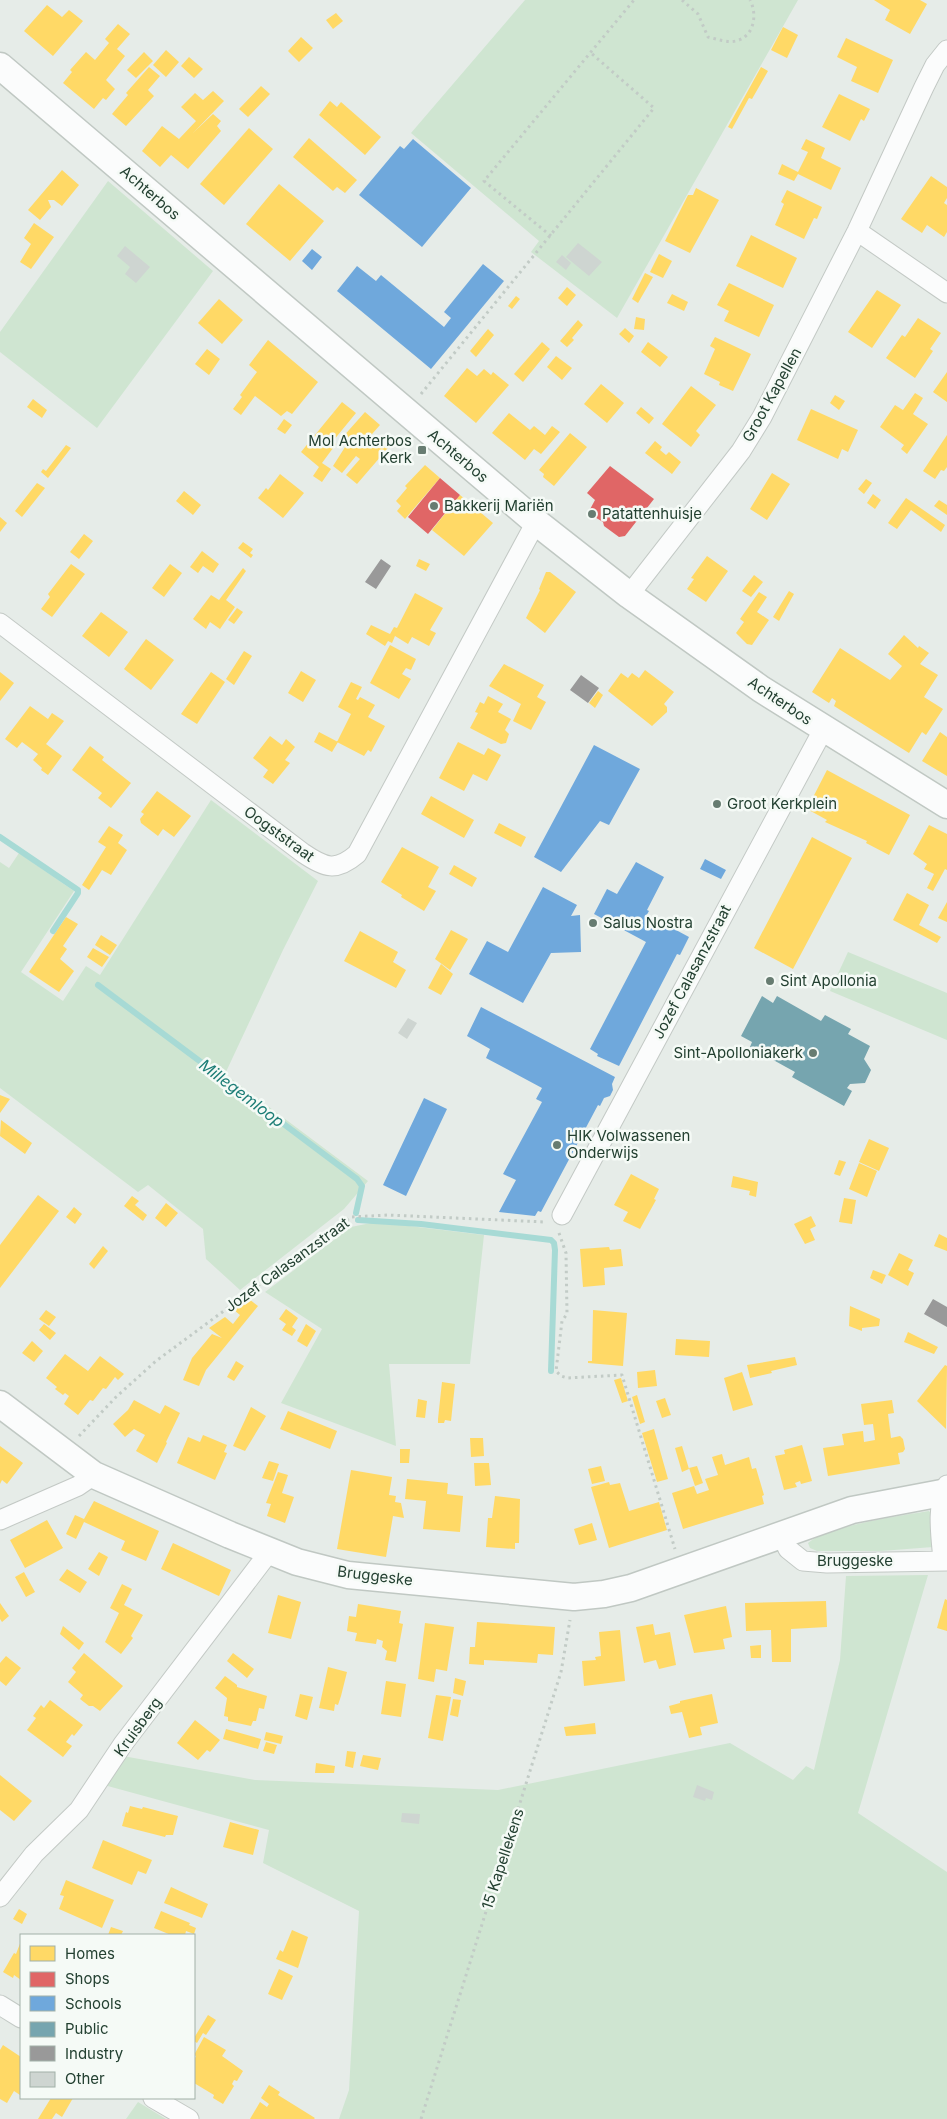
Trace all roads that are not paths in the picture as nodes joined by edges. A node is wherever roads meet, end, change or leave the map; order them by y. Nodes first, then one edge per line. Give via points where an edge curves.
1 (947, 50) edge
2 (0, 66) edge
3 (857, 231) junction
4 (947, 293) edge
5 (536, 522) junction
6 (630, 595) junction
7 (0, 623) edge
8 (823, 730) junction
9 (947, 805) edge
10 (562, 1215) road end
11 (0, 1404) edge
12 (94, 1474) junction
13 (946, 1490) edge
14 (0, 1520) edge
15 (781, 1534) junction
16 (270, 1551) junction
17 (945, 1560) edge
18 (0, 1897) edge
19 (0, 2005) edge
20 (20, 2017) edge
21 (155, 2099) edge
22 (188, 2119) edge

1 - 3 street, Groot Kapellen via 924,87
2 - 5 street, Achterbos
3 - 4 street
3 - 6 street, Groot Kapellen via 762,418 741,451
5 - 6 street, Achterbos
5 - 7 street, Oogststraat via 357,854 346,864 331,867 303,853
6 - 8 street, Achterbos
8 - 9 street, Achterbos
8 - 10 street, Jozef Calasanzstraat
11 - 12 street, Bruggeske
12 - 14 street via 78,1486
12 - 16 street, Bruggeske
13 - 15 street, Bruggeske via 852,1510
13 - 17 street via 940,1529
15 - 16 street, Bruggeske via 632,1588 574,1597 348,1575 297,1562
15 - 17 street, Bruggeske via 788,1549 803,1561
16 - 18 street, Kruisberg via 123,1744 79,1810 34,1854
19 - 20 street
21 - 22 street

